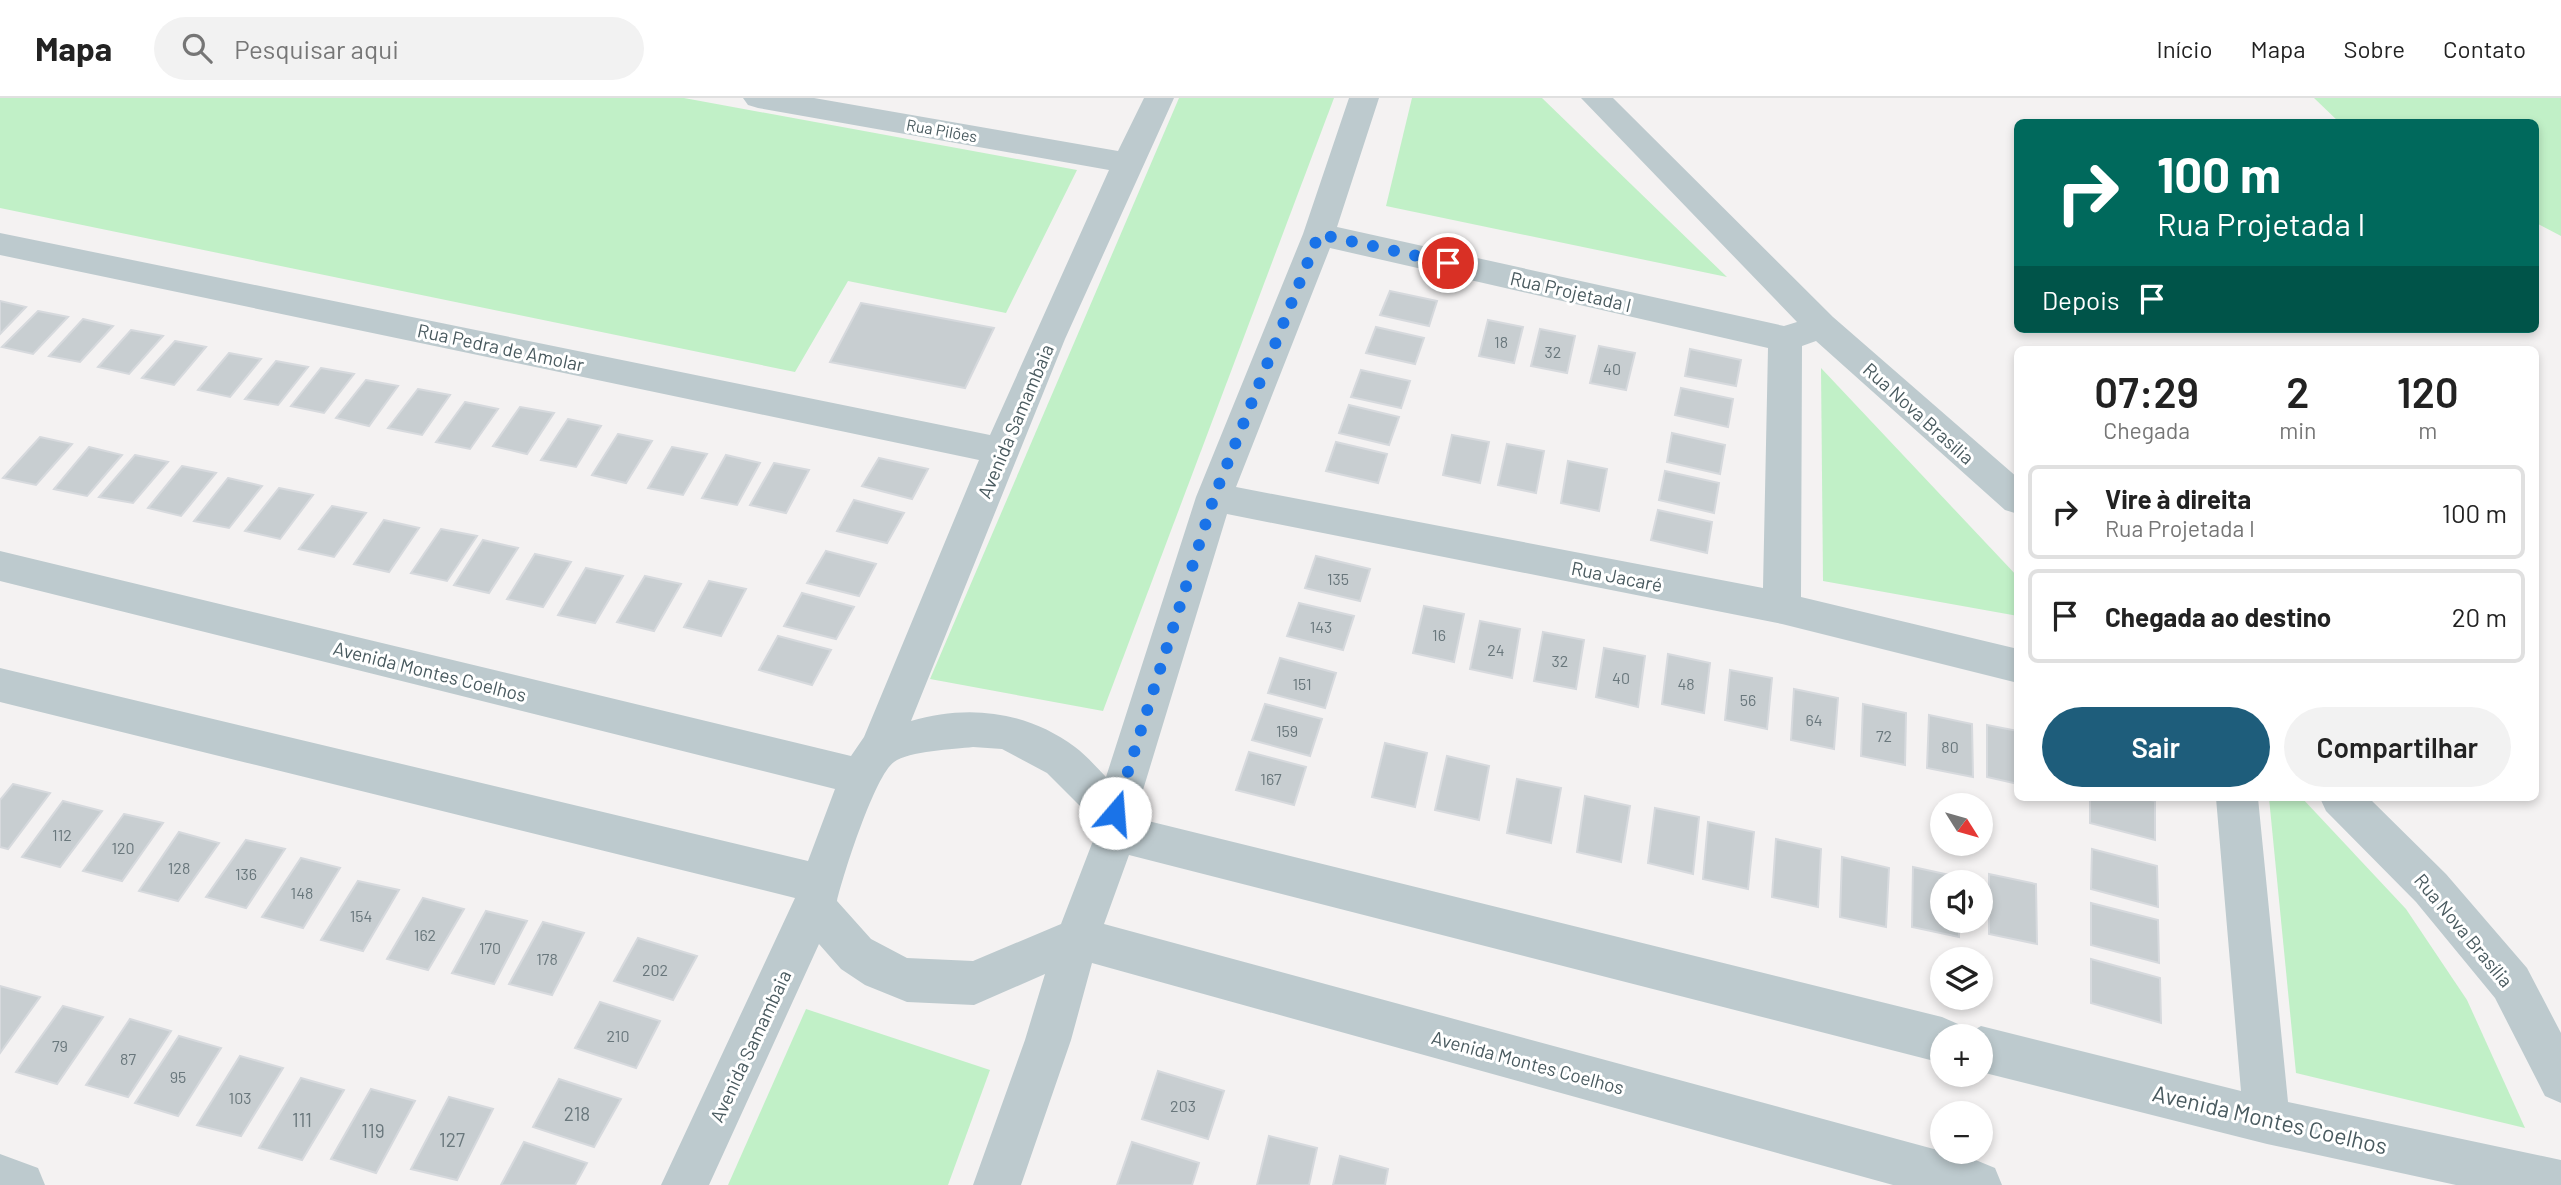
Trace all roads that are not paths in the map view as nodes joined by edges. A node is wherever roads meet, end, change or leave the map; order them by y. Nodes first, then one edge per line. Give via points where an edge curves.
1 (758, 98) edge
2 (1159, 98) edge
3 (1364, 98) edge
4 (1596, 98) edge
5 (1127, 163) junction
6 (1319, 234) junction
7 (0, 244) edge
8 (1821, 326) junction
9 (1785, 339) junction
10 (1001, 451) junction
11 (2014, 496) edge
12 (1214, 497) junction
13 (0, 566) edge
14 (1782, 608) junction
15 (2014, 665) edge
16 (0, 685) edge
17 (870, 762) junction
18 (2237, 801) edge
19 (2345, 801) edge
20 (1116, 823) junction
21 (817, 895) junction
22 (1077, 939) junction
23 (1930, 1037) edge
24 (1993, 1052) edge
25 (2561, 1080) edge
26 (2267, 1121) junction
27 (0, 1178) edge
28 (2561, 1184) edge
29 (21, 1185) edge
30 (685, 1185) edge
31 (997, 1185) edge
32 (1978, 1185) edge

1 - 5 street, Rua Pilões
2 - 5 street, Avenida Samambaia
3 - 6 street
4 - 8 street, Rua Nova Brasília
5 - 10 street, Avenida Samambaia
6 - 9 street, Rua Projetada I
6 - 12 street
7 - 10 street, Rua Pedra de Amolar
8 - 9 street
8 - 11 street, Rua Nova Brasília
9 - 14 street
10 - 17 street, Avenida Samambaia
12 - 14 street, Rua Jacaré
12 - 20 street
13 - 17 street, Avenida Montes Coelhos
14 - 15 street, Rua Jacaré
16 - 21 street
17 - 20 street via 927,734 1004,731 1062,760
17 - 21 street, Avenida Samambaia
18 - 26 street
19 - 25 street, Rua Nova Brasília via 2431,888 2511,983
20 - 22 street
20 - 23 street
21 - 22 street via 856,954 906,980 974,983
21 - 30 street, Avenida Samambaia
22 - 31 street via 1048,1040
22 - 32 street, Avenida Montes Coelhos
24 - 26 street, Avenida Montes Coelhos
26 - 28 street, Avenida Montes Coelhos
27 - 29 street

